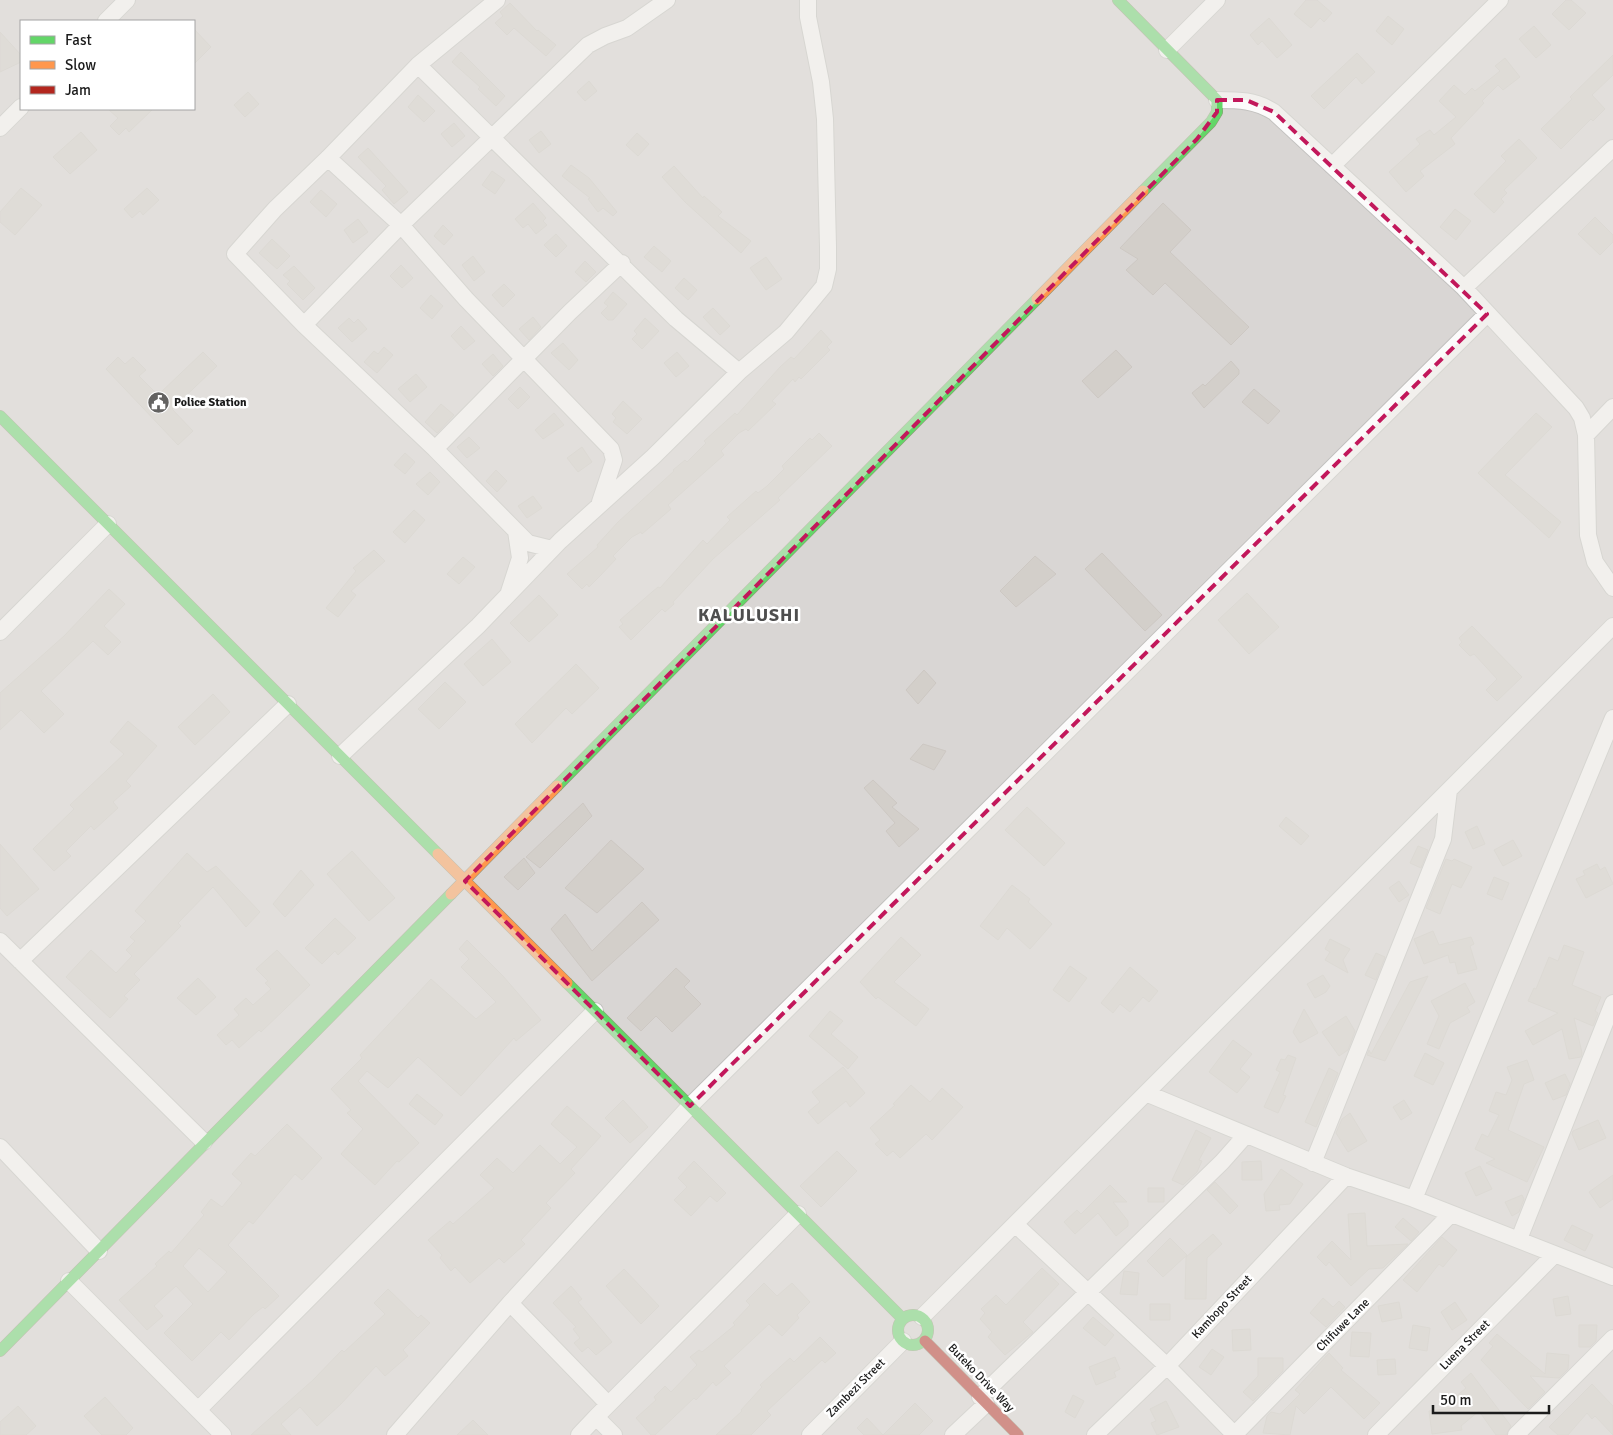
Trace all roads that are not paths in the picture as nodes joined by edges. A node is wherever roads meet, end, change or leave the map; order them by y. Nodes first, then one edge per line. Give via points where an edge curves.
1 (127, 0) edge
2 (497, 0) edge
3 (667, 0) edge
4 (808, 0) edge
5 (1118, 0) edge
6 (1217, 0) edge
7 (1500, 0) edge
8 (107, 20) edge
9 (1167, 50) junction
10 (418, 65) junction
11 (1217, 100) junction
12 (20, 108) edge
13 (0, 128) edge
14 (492, 135) junction
15 (1613, 148) edge
16 (328, 158) junction
17 (1332, 166) junction
18 (401, 225) junction
19 (622, 263) junction
20 (1464, 288) junction
21 (1487, 314) junction
22 (304, 326) junction
23 (525, 359) junction
24 (739, 372) junction
25 (1613, 407) edge
26 (0, 416) edge
27 (1586, 435) junction
28 (435, 449) junction
29 (598, 506) junction
30 (108, 524) junction
31 (516, 531) junction
32 (552, 549) junction
33 (1613, 588) edge
34 (508, 595) junction
35 (1613, 626) edge
36 (0, 632) edge
37 (288, 704) junction
38 (1613, 718) edge
39 (340, 756) junction
40 (1449, 790) junction
41 (465, 881) junction
42 (0, 941) edge
43 (20, 961) junction
44 (1613, 1003) edge
45 (595, 1011) junction
46 (1148, 1094) junction
47 (690, 1106) junction
48 (1245, 1136) junction
49 (204, 1142) junction
50 (0, 1147) edge
51 (1313, 1163) junction
52 (1346, 1176) junction
53 (1414, 1199) junction
54 (798, 1214) junction
55 (1451, 1214) junction
56 (1016, 1225) junction
57 (1519, 1239) junction
58 (99, 1251) junction
59 (1554, 1255) junction
60 (1613, 1277) edge
61 (68, 1281) junction
62 (1087, 1292) junction
63 (510, 1303) junction
64 (922, 1317) junction
65 (903, 1319) junction
66 (1613, 1338) edge
67 (925, 1340) junction
68 (903, 1341) junction
69 (0, 1351) edge
70 (1167, 1366) junction
71 (983, 1401) junction
72 (608, 1404) junction
73 (198, 1410) junction
74 (596, 1417) junction
75 (222, 1435) edge
76 (395, 1435) edge
77 (579, 1435) edge
78 (614, 1435) edge
79 (810, 1435) edge
80 (953, 1435) edge
81 (1018, 1435) edge
82 (1095, 1435) edge
83 (1235, 1435) edge
84 (1376, 1435) edge
85 (1516, 1435) edge

1 - 8 street
2 - 10 street
3 - 14 street via 628,28 588,45
4 - 24 street via 825,119 827,277 824,286 786,332
5 - 9 street
6 - 9 street
7 - 17 street
9 - 11 street
10 - 14 street
10 - 16 street
11 - 17 street via 1246,100 1274,112
11 - 41 street via 1216,112 1197,139
12 - 13 street
14 - 18 street
14 - 19 street
15 - 20 street
16 - 18 street
16 - 22 street via 275,209 235,254
17 - 20 street
18 - 22 street
18 - 23 street via 466,299
19 - 23 street
19 - 24 street via 676,319
20 - 21 street
21 - 27 street via 1576,408
21 - 47 street
22 - 28 street
23 - 28 street
23 - 29 street via 614,453 606,491
24 - 29 street via 653,458
25 - 27 street
26 - 30 street
27 - 33 street via 1588,535 1595,562
28 - 31 street
29 - 32 street
30 - 36 street
30 - 37 street
31 - 32 street via 528,543
31 - 34 street via 520,558
32 - 34 street
34 - 39 street
35 - 40 street
37 - 39 street
37 - 43 street
38 - 53 street
39 - 41 street
40 - 46 street
40 - 51 street via 1443,839
41 - 45 street
41 - 49 street
42 - 43 street
43 - 49 street
44 - 57 street
45 - 47 street
45 - 73 street
46 - 48 street
46 - 56 street
47 - 54 street
47 - 63 street
48 - 51 street
48 - 62 street
49 - 58 street
50 - 58 street
51 - 52 street
52 - 53 street
52 - 70 street, Kambopo Street
53 - 55 street
54 - 65 street
54 - 72 street
55 - 57 street
55 - 83 street, Chifuwe Lane
56 - 62 street
56 - 64 street
57 - 59 street
58 - 61 street
59 - 60 street
59 - 84 street, Luena Street
61 - 69 street
61 - 73 street
62 - 70 street
62 - 71 street
63 - 72 street
63 - 76 street
64 - 65 street via 909,1315
64 - 67 street via 928,1324 929,1333
65 - 68 street via 898,1326 898,1334
66 - 85 street
67 - 68 street via 918,1345
67 - 71 street, Buteko Drive Way
68 - 79 street, Zambezi Street
70 - 82 street, Kambopo Street
70 - 83 street
71 - 80 street
71 - 81 street, Buteko Drive Way
72 - 74 street
73 - 75 street
74 - 77 street
74 - 78 street

